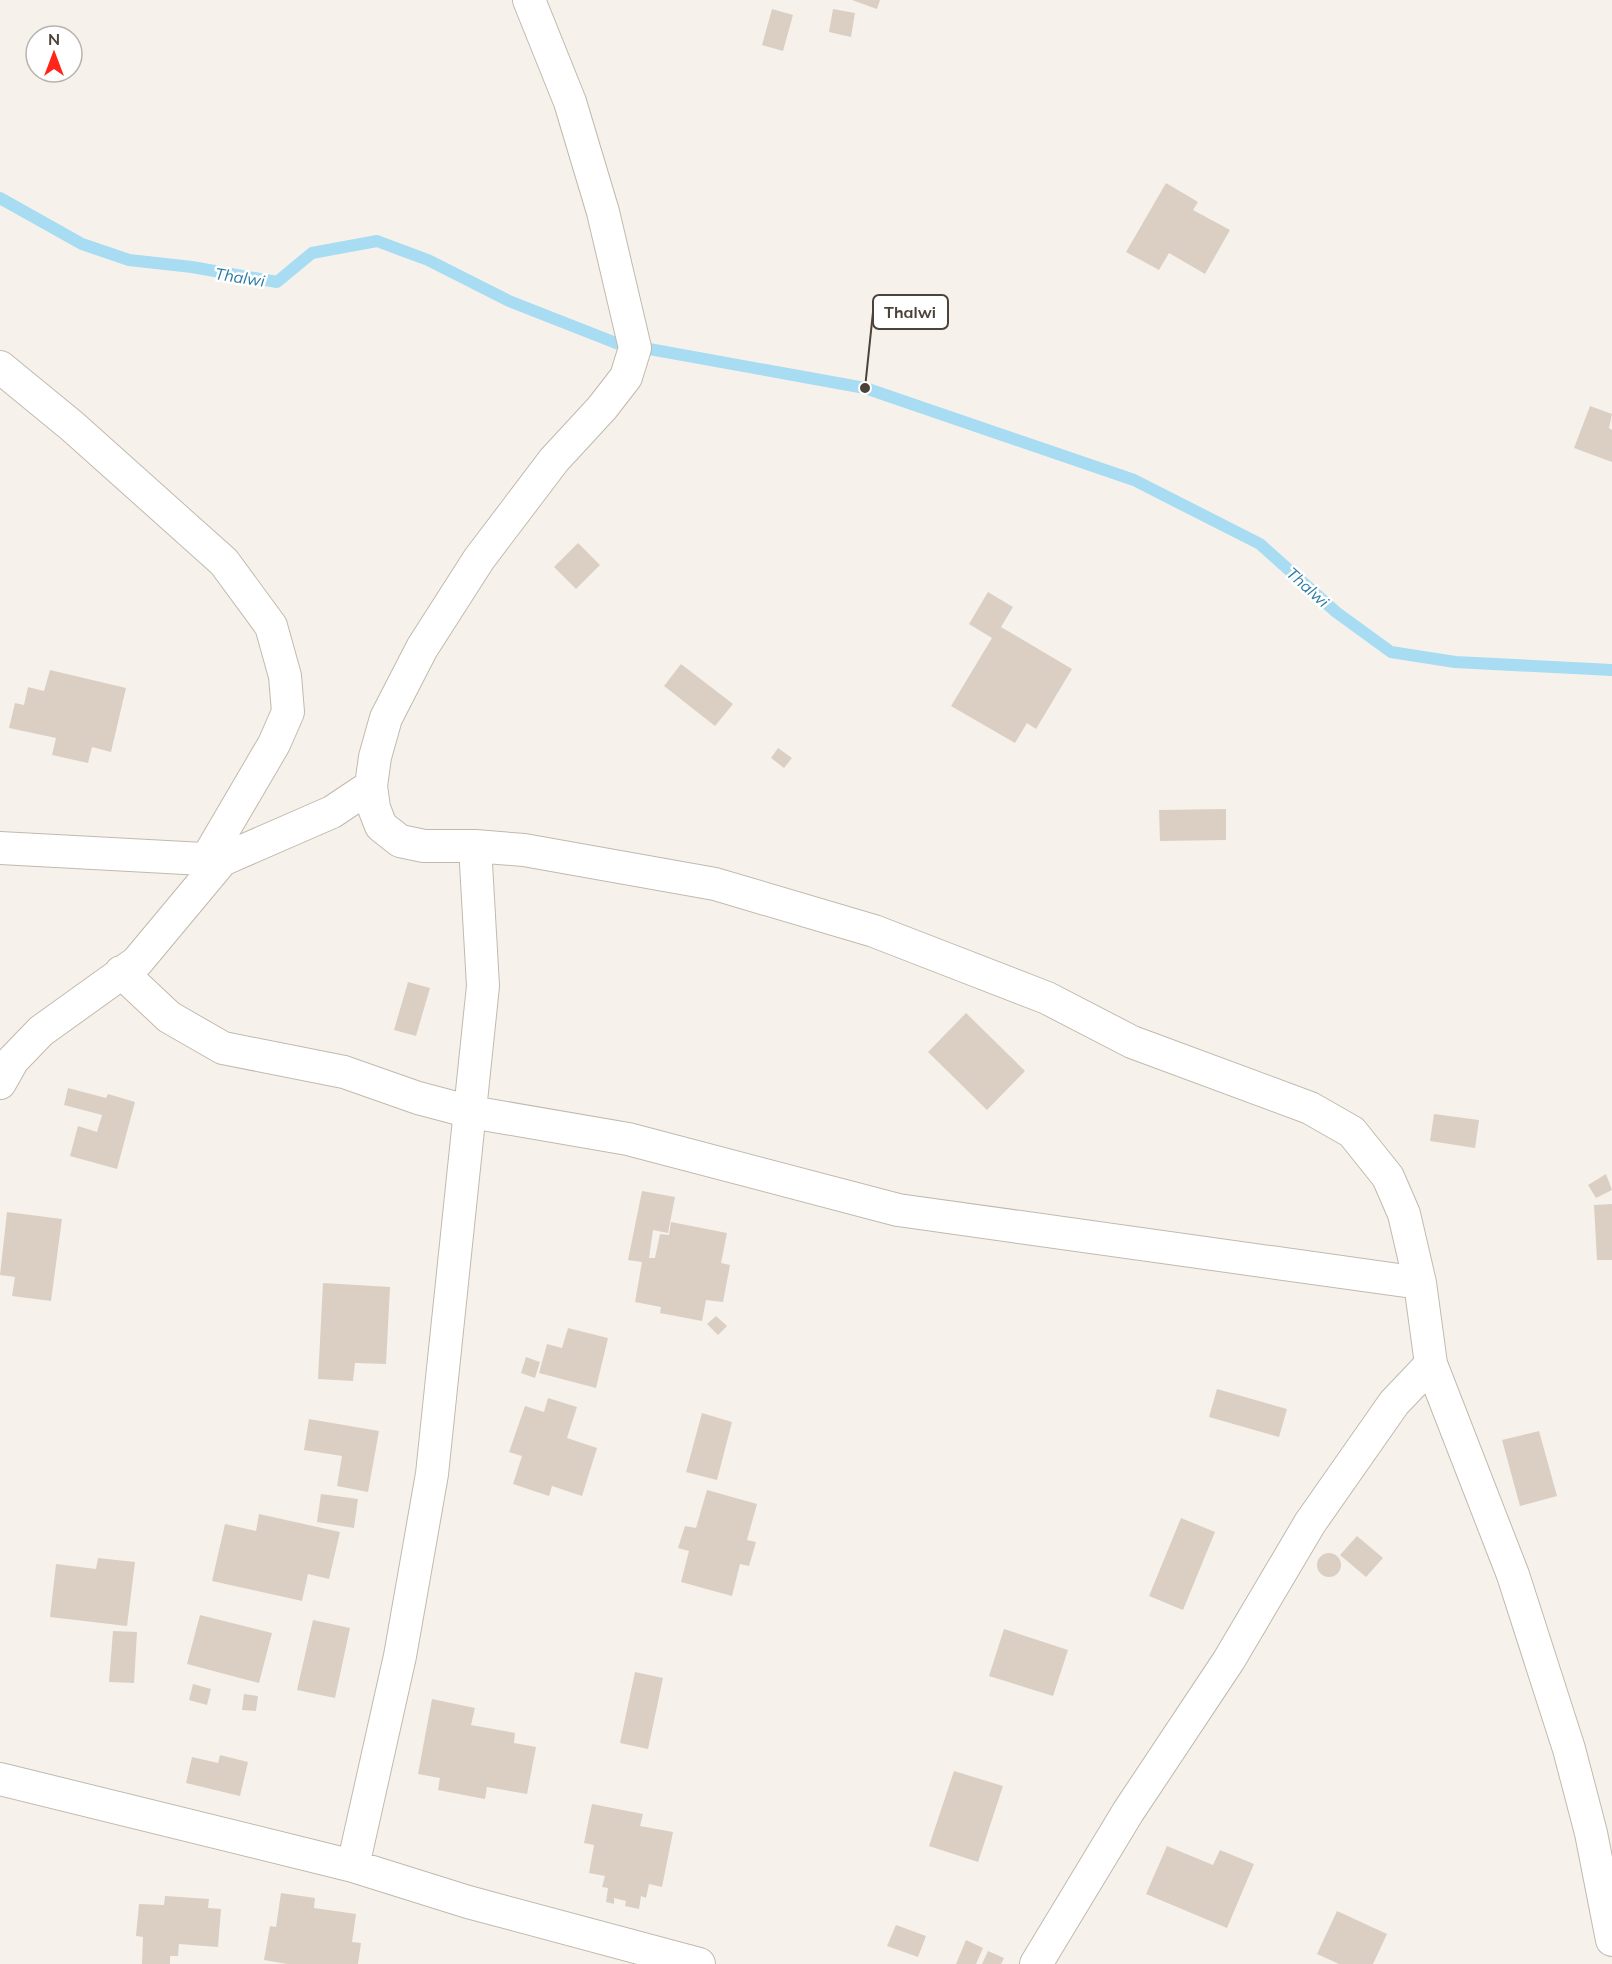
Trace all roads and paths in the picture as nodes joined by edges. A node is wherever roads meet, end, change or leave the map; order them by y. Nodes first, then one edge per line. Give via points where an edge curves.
1 (529, 0) edge
2 (0, 367) edge
3 (371, 786) junction
4 (475, 846) junction
5 (0, 848) edge
6 (214, 860) junction
7 (121, 972) junction
8 (0, 1083) edge
9 (471, 1112) junction
10 (1420, 1283) junction
11 (1431, 1364) junction
12 (0, 1779) edge
13 (353, 1866) junction
14 (1612, 1940) edge
15 (699, 1964) edge
16 (1036, 1964) edge

1 - 3 street via 570,102 603,213 634,348 626,377 554,460 479,559 422,648 386,718
2 - 6 street via 224,562 271,626 285,676 288,712
3 - 4 street via 381,826 400,841 424,846
3 - 6 street via 332,812
4 - 9 street via 483,986
4 - 10 street via 524,850 716,884 874,931 1047,998 1132,1042 1310,1108 1352,1132 1388,1177 1404,1214
5 - 6 street
6 - 7 street via 137,962
7 - 8 street via 41,1031 13,1060
7 - 9 street via 169,1017 223,1048 344,1072
9 - 10 street via 628,1139 898,1210
9 - 13 street via 432,1474 400,1656
10 - 11 street
11 - 14 street via 1513,1575 1569,1749 1591,1833
11 - 16 street via 1394,1403 1310,1523 1229,1660 1128,1812
12 - 13 street
13 - 15 street via 468,1902

